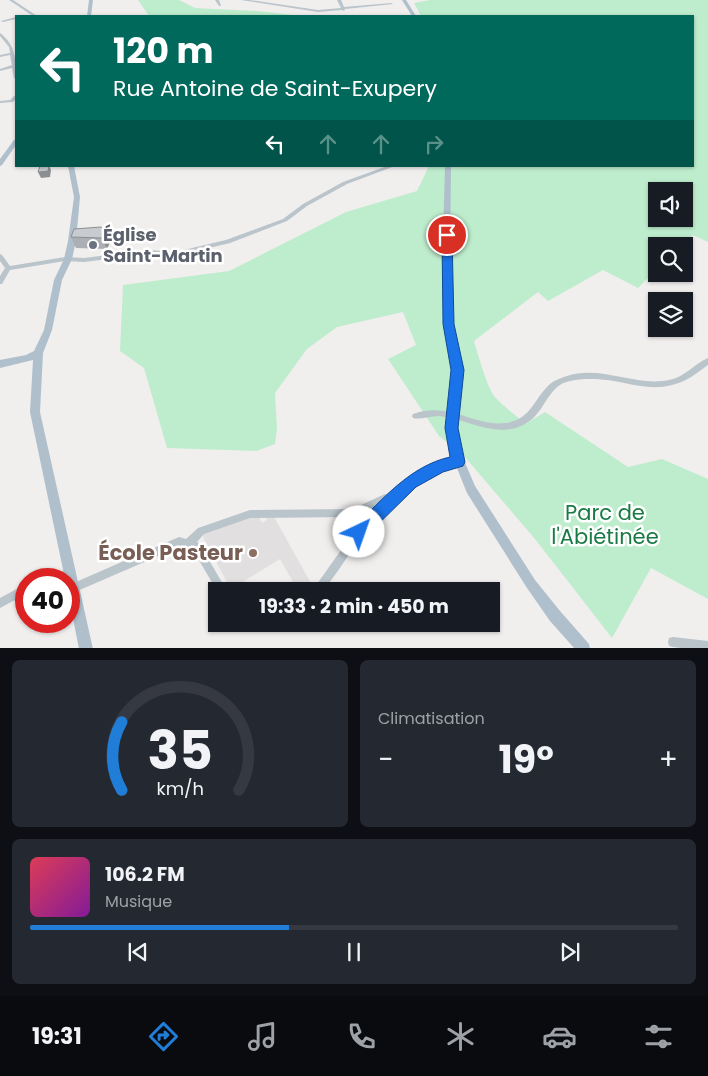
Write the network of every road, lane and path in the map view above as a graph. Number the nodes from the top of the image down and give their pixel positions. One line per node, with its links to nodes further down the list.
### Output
1 (11, 0): 10 (street)
2 (91, 0): 11 (main road)
3 (217, 0): 8 (street)
4 (244, 0): 9 (street)
5 (339, 0): 9 (street)
6 (403, 0): 13 (main road)
7 (390, 4): 9 (street)
8 (220, 5)
9 (345, 10): 12 (street)
10 (32, 15)
11 (90, 15)
12 (349, 15)
13 (413, 15)
14 (15, 18): 15 (street)
15 (3, 21)
16 (0, 36): 17 (street)
17 (11, 52): 18 (street); 19 (street)
18 (0, 56)
19 (13, 66): 20 (street); 21 (street)
20 (0, 70)
21 (15, 74)
22 (15, 98): 23 (street)
23 (0, 102)
24 (15, 142): 25 (main road)
25 (0, 164)
26 (71, 167): 30 (main road)
27 (390, 167): 30 (street)
28 (448, 167): 36 (main road)
29 (0, 256): 31 (street)
30 (68, 259): 31 (street); 33 (main road)
31 (8, 268): 32 (street)
32 (0, 282)
33 (38, 353): 35 (main road); 41 (main road)
34 (708, 361): 36 (street)
35 (0, 364)
36 (452, 415): 37 (street); 38 (main road)
37 (416, 416)
38 (458, 462): 39 (street); 51 (main road)
39 (389, 502): 40 (street); 43 (street)
40 (189, 543): 42 (street); 44 (street)
41 (68, 568)
42 (217, 582)
43 (323, 582)
44 (80, 585)
45 (15, 595): 46 (street)
46 (0, 603)
47 (80, 623): 50 (main road)
48 (673, 642): 49 (street)
49 (708, 646)
50 (86, 648)
51 (584, 648)

